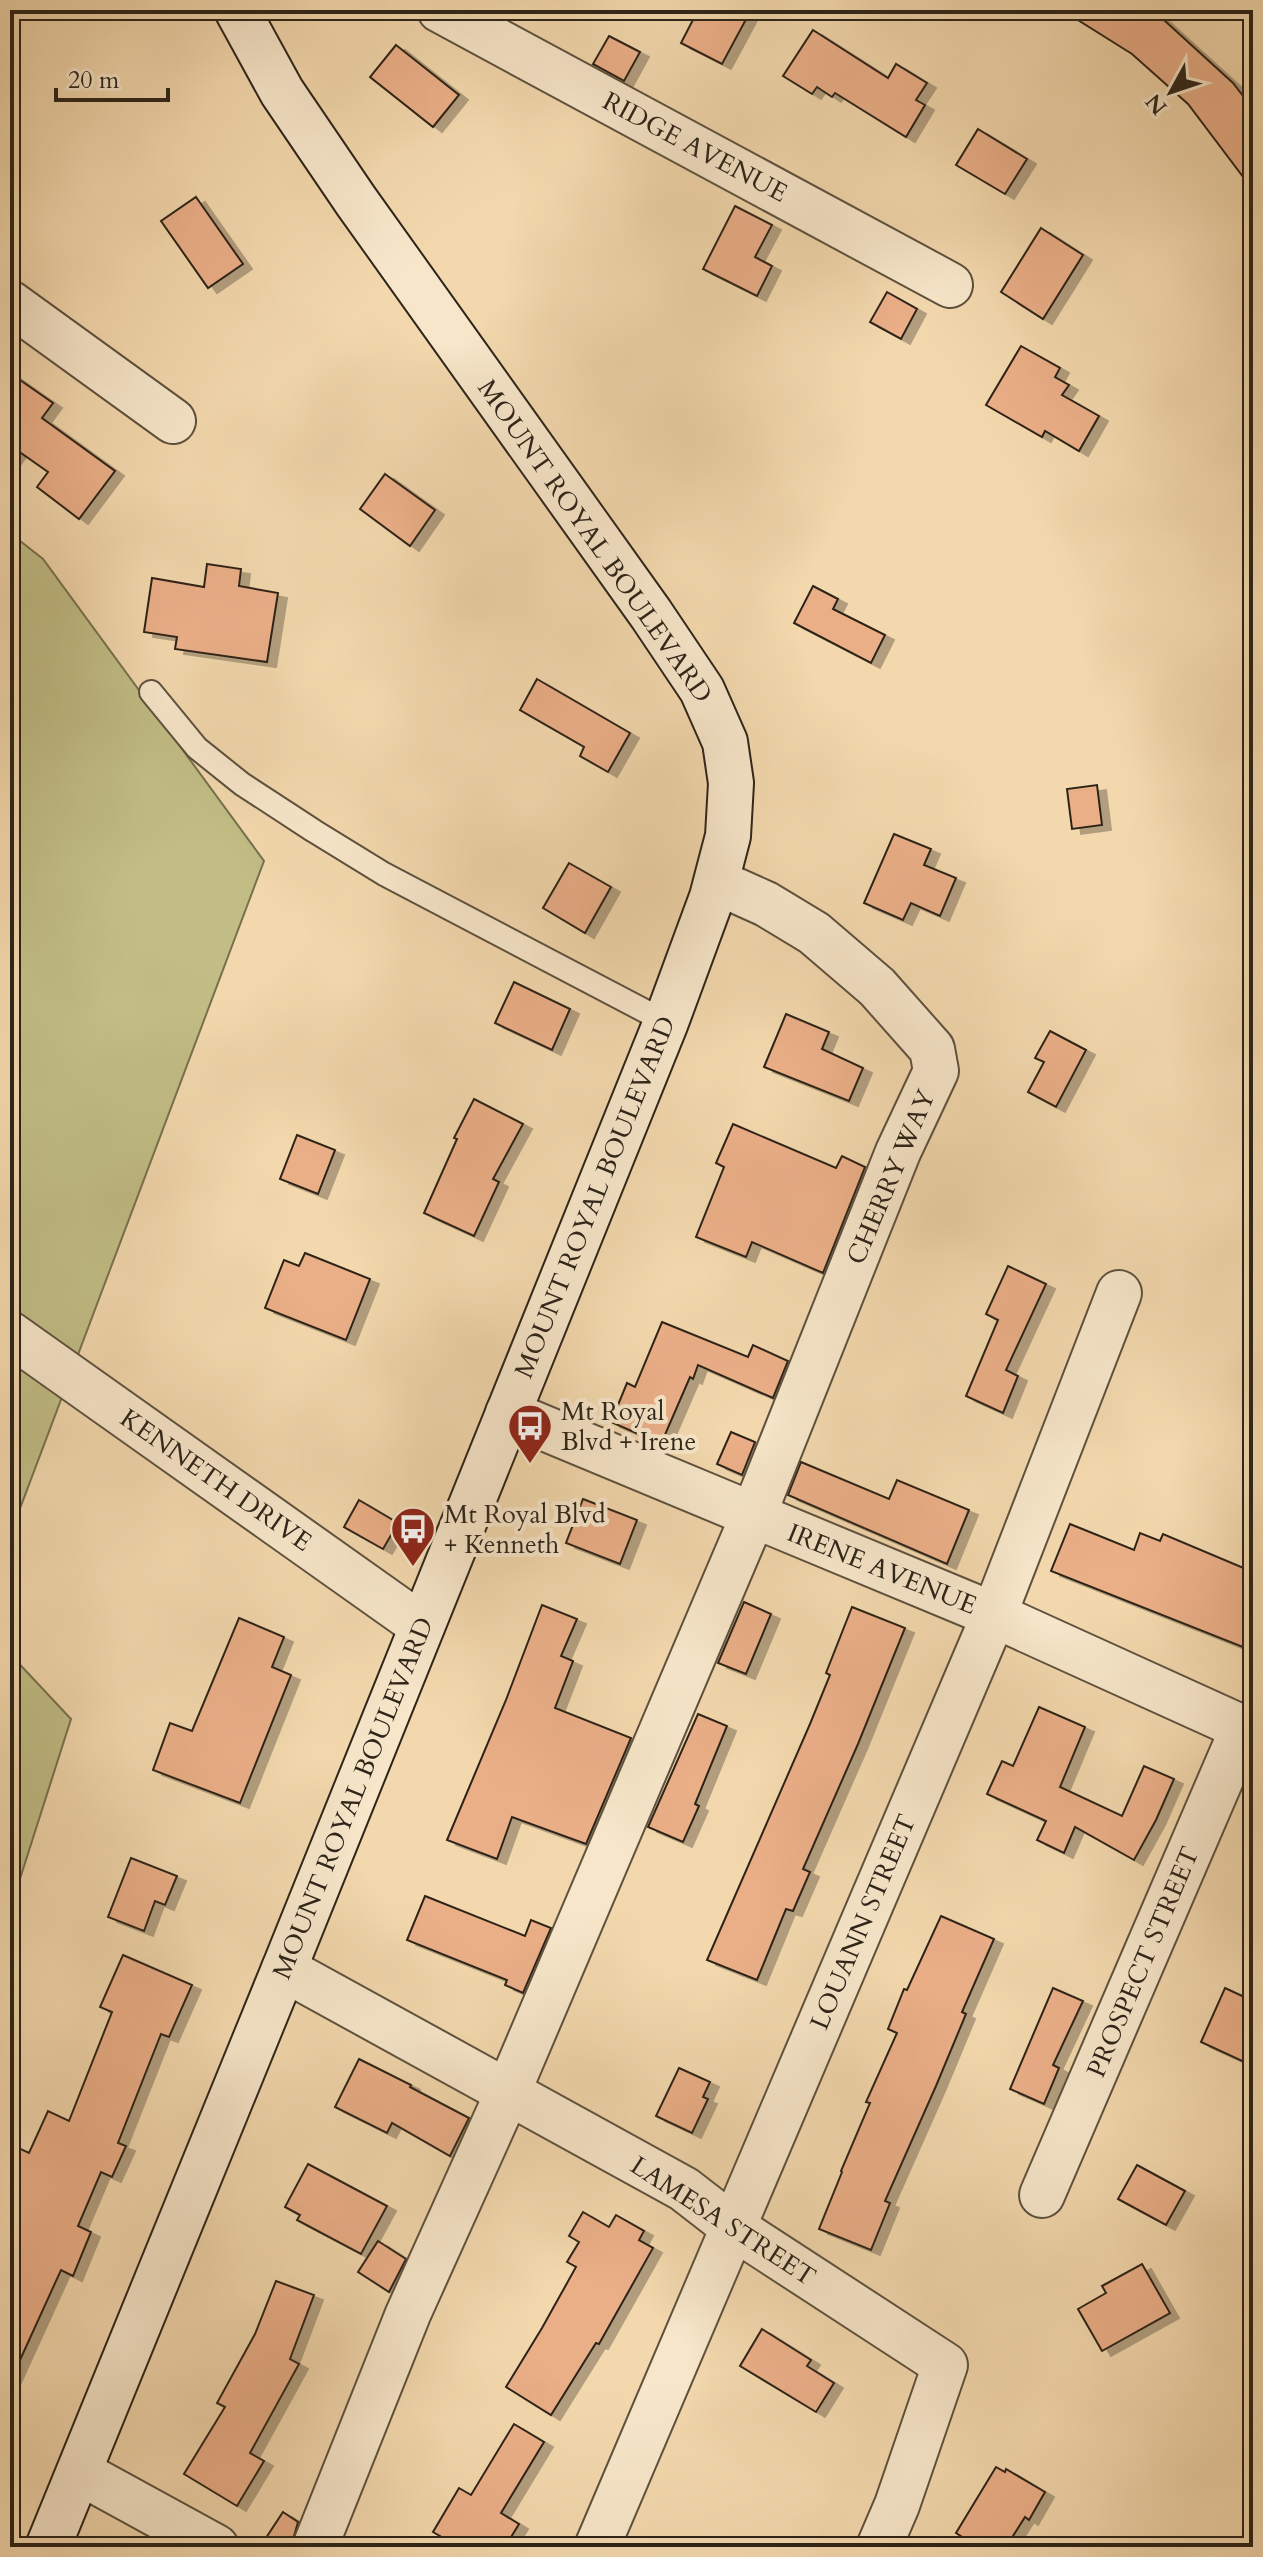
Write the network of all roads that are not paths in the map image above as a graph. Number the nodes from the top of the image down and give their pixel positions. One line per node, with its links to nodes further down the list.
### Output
1 (237, 10): 7 (street, MOUNT ROYAL BOULEVARD)
2 (440, 10): 3 (street, RIDGE AVENUE)
3 (950, 285)
4 (10, 303): 5 (street)
5 (173, 421)
6 (151, 692): 8 (lane)
7 (717, 882): 8 (street, MOUNT ROYAL BOULEVARD); 12 (street, CHERRY WAY)
8 (666, 1022): 11 (street, MOUNT ROYAL BOULEVARD)
9 (1119, 1293): 13 (street, LOUANN STREET)
10 (10, 1334): 14 (street, KENNETH DRIVE)
11 (508, 1413): 12 (street, IRENE AVENUE); 14 (street, MOUNT ROYAL BOULEVARD)
12 (753, 1516): 13 (street, IRENE AVENUE); 17 (street, CHERRY WAY)
13 (994, 1615): 15 (street, IRENE AVENUE); 19 (street, LOUANN STREET)
14 (422, 1626): 16 (street, MOUNT ROYAL BOULEVARD)
15 (1248, 1732): 18 (street, PROSPECT STREET)
16 (284, 1969): 17 (street, LAMESA STREET); 20 (street, MOUNT ROYAL BOULEVARD)
17 (508, 2092): 19 (street, LAMESA STREET); 23 (street, CHERRY WAY)
18 (1042, 2195)
19 (733, 2227): 24 (street, LOUANN STREET); 25 (street, LAMESA STREET)
20 (79, 2472): 21 (street, MOUNT ROYAL BOULEVARD); 22 (street)
21 (46, 2544)
22 (216, 2547)
23 (315, 2547)
24 (597, 2547)
25 (879, 2547)

